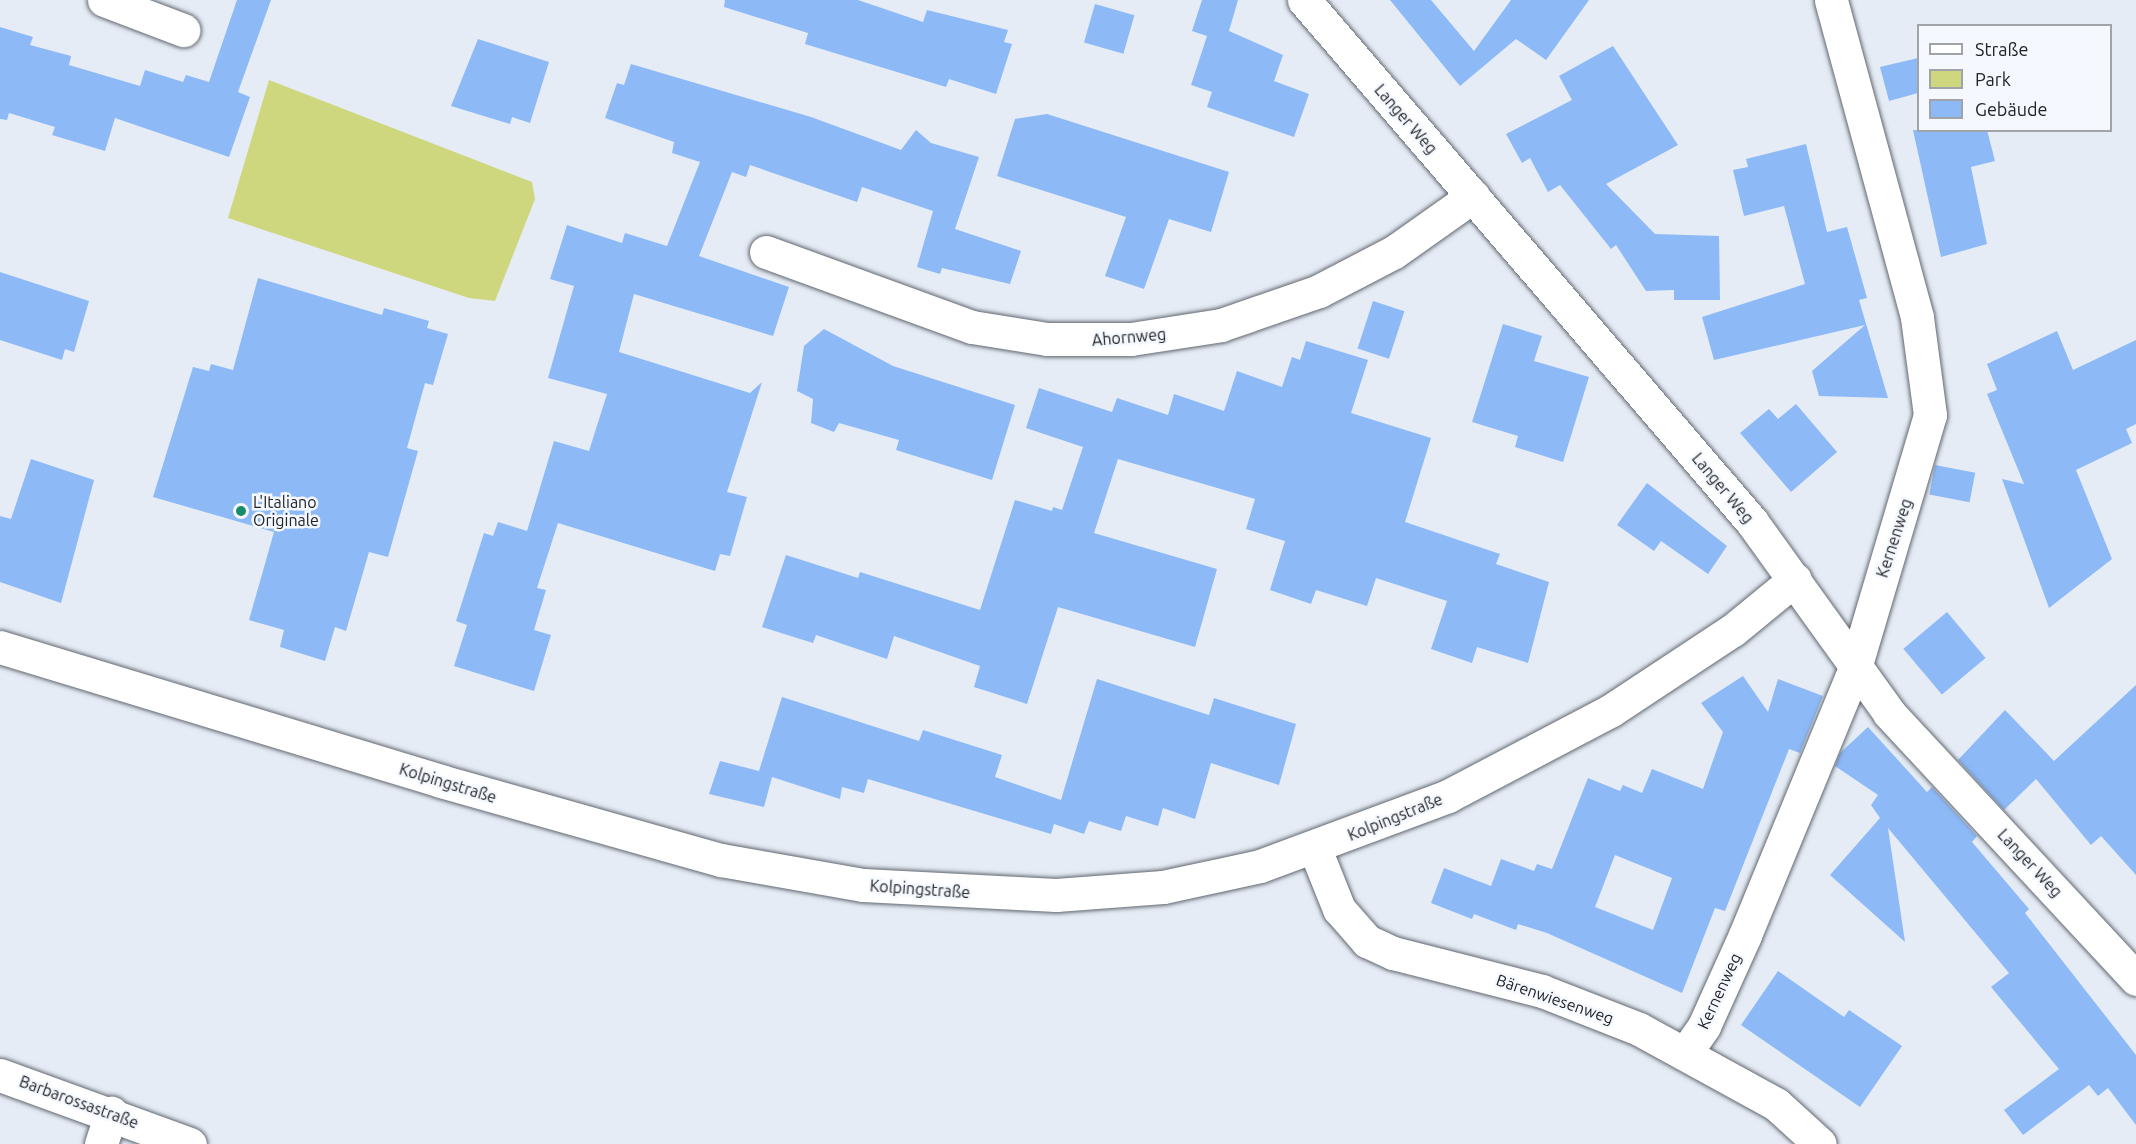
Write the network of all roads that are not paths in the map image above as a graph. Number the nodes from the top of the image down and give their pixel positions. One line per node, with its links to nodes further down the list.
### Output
1 (104, 0): 4 (street)
2 (1304, 0): 5 (street, Langer Weg)
3 (1831, 0): 9 (street, Kernenweg)
4 (183, 30)
5 (1473, 196): 6 (street, Ahornweg); 7 (street, Langer Weg)
6 (766, 252)
7 (1795, 579): 9 (street, Langer Weg); 10 (street, Kolpingstraße)
8 (0, 647): 10 (street, Kolpingstraße)
9 (1855, 668): 11 (street, Langer Weg); 12 (street, Kernenweg)
10 (1315, 849): 12 (street, Bärenwiesenweg)
11 (2136, 979)
12 (1686, 1052): 17 (street, Bärenwiesenweg)
13 (0, 1075): 14 (street, Barbarossastraße)
14 (111, 1113): 15 (street); 16 (street, Barbarossastraße)
15 (101, 1144)
16 (190, 1144)
17 (1820, 1144)

